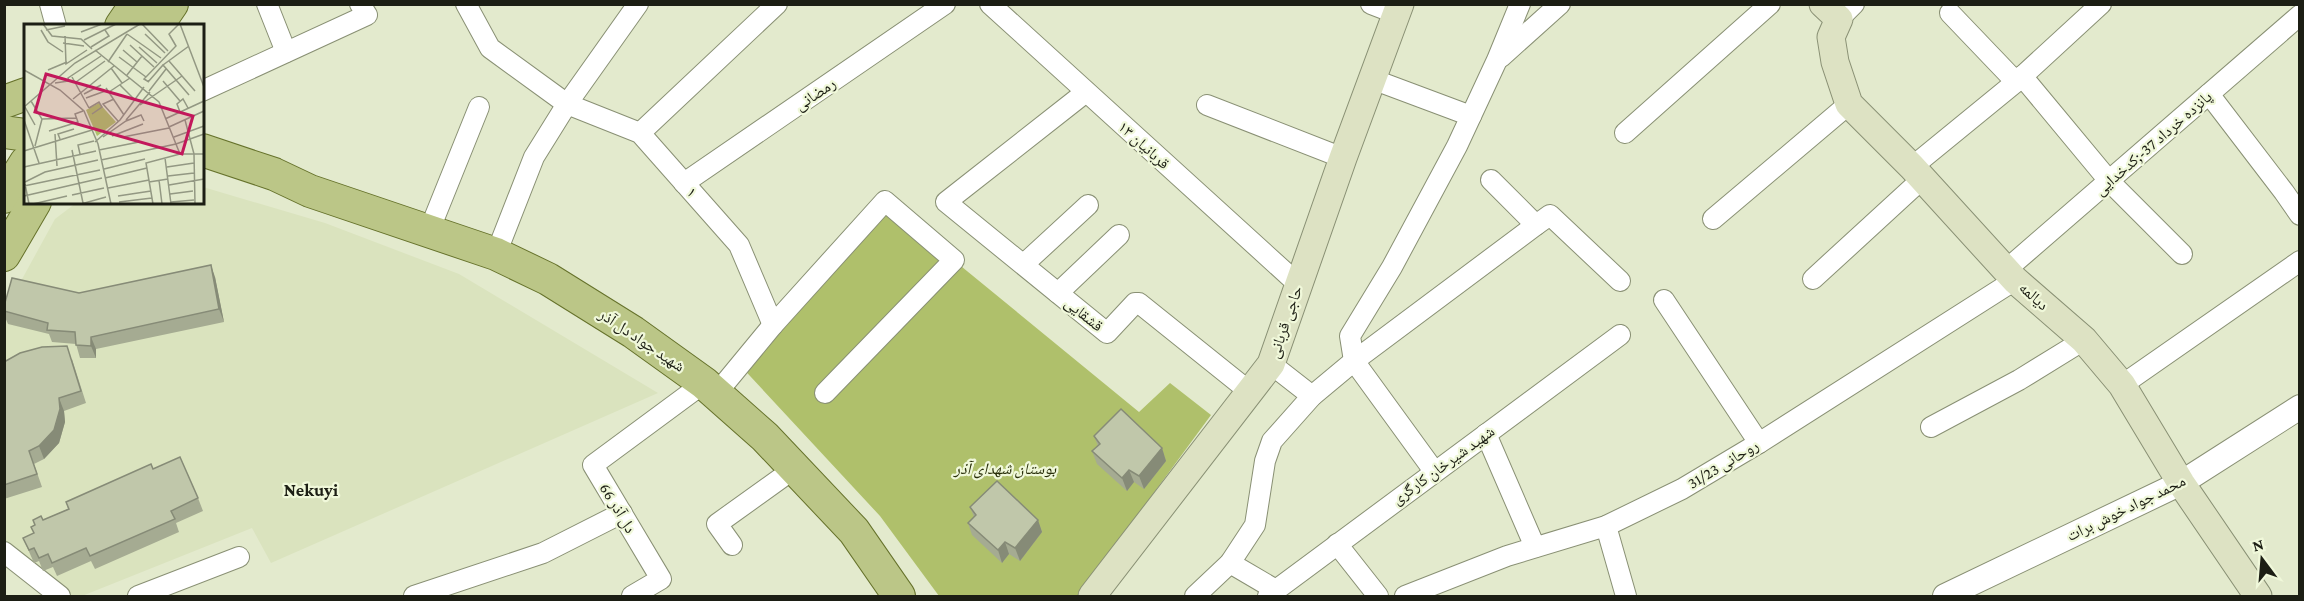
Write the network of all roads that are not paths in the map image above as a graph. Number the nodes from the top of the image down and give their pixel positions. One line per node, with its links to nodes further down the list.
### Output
1 (50, 4): 19 (street)
2 (136, 4): 20 (main road)
3 (267, 4): 21 (street)
4 (360, 4): 21 (street)
5 (466, 4): 30 (street, ۱)
6 (777, 4): 38 (street)
7 (945, 4): 47 (street, رمضانی)
8 (1371, 4): 15 (street)
9 (1520, 4): 22 (street)
10 (1560, 4): 22 (street)
11 (1770, 4): 39 (street)
12 (2101, 4): 24 (street)
13 (991, 5): 26 (street, ۱۳ قربانیان)
14 (632, 6): 30 (street)
15 (1399, 9): 23 (main road, حاجی قربانی)
16 (1838, 9): 31 (main road, دیالمه)
17 (1950, 13): 24 (street)
18 (2300, 15): 27 (street, پانزده خرداد 37-;کدخدایی)
19 (55, 24)
20 (122, 24)
21 (286, 52): 25 (street)
22 (1497, 60): 35 (street)
23 (1372, 79): 35 (street); 42 (main road, حاجی قربانی)
24 (2019, 79): 44 (street); 46 (street)
25 (204, 90)
26 (1086, 92): 60 (street, قشقایی); 64 (street, ۱۳ قربانیان)
27 (2209, 94): 46 (street, پانزده خرداد 37-;کدخدایی); 51 (street)
28 (24, 95): 29 (main road)
29 (4, 102)
30 (567, 104): 38 (street, ۱); 56 (street)
31 (1849, 104): 44 (main road, دیالمه); 52 (street)
32 (1207, 105): 42 (street)
33 (479, 107): 54 (street)
34 (4, 115): 36 (main road)
35 (1471, 116): 70 (street)
36 (24, 117)
37 (4, 132): 40 (main road)
38 (640, 133): 47 (street, ۱)
39 (1625, 133)
40 (24, 135)
41 (204, 151): 48 (main road, شهید جواد دل آذر)
42 (1342, 158): 64 (main road, حاجی قربانی)
43 (204, 169): 48 (main road, شهید جواد دل آذر)
44 (1917, 173): 61 (main road, دیالمه); 62 (street)
45 (1491, 180): 53 (street)
46 (2110, 182): 57 (street); 61 (street, پانزده خرداد 37-;کدخدایی)
47 (684, 183): 67 (street, ۱)
48 (310, 190): 54 (main road, شهید جواد دل آذر)
49 (28, 204): 58 (main road)
50 (1088, 205): 60 (street)
51 (2300, 215)
52 (1713, 219)
53 (1543, 220): 63 (street); 70 (street)
54 (429, 231): 56 (main road, شهید جواد دل آذر)
55 (1119, 236): 65 (street)
56 (496, 254): 73 (main road, شهید جواد دل آذر)
57 (2182, 254)
58 (4, 255)
59 (2300, 261): 72 (street)
60 (1024, 264): 65 (street, قشقایی)
61 (2011, 275): 69 (main road, دیالمه); 80 (street, روحانی 31/23)
62 (1813, 279)
63 (1620, 281)
64 (1298, 284): 71 (main road, حاجی قربانی)
65 (1058, 293): 74 (street, قشقایی)
66 (1664, 300): 80 (street)
67 (773, 325): 73 (street); 75 (street)
68 (1620, 335): 79 (street, شهید شیرخان کارگری)
69 (2084, 340): 72 (main road, دیالمه); 78 (street)
70 (1354, 361): 76 (street); 82 (street)
71 (1271, 364): 74 (main road, حاجی قربانی); 76 (street)
72 (2122, 385): 83 (main road, دیالمه)
73 (710, 388): 81 (main road, شهید جواد دل آذر); 84 (street, دل آذر 66)
74 (1250, 392): 98 (main road, حاجی قربانی)
75 (825, 393)
76 (1312, 396): 91 (street)
77 (2300, 407): 83 (street, محمد جواد خوش برات)
78 (1931, 427)
79 (1486, 434): 82 (street, شهید شیرخان کارگری); 88 (street)
80 (1759, 443): 85 (street, روحانی 31/23)
81 (795, 468): 87 (street); 97 (main road, شهید جواد دل آذر)
82 (1434, 471): 86 (street, شهید شیرخان کارگری)
83 (2181, 483): 103 (street, محمد جواد خوش برات); 104 (main road, دیالمه)
84 (622, 513): 95 (street); 96 (street, دل آذر 66)
85 (1606, 526): 88 (street, روحانی 31/23); 102 (street)
86 (1337, 544): 92 (street, شهید شیرخان کارگری); 100 (street)
87 (732, 545)
88 (1535, 547): 101 (street, روحانی 31/23)
89 (4, 552): 93 (street)
90 (239, 557): 94 (street)
91 (1230, 563): 92 (street); 99 (street)
92 (1272, 593)
93 (60, 597)
94 (138, 597)
95 (414, 597)
96 (632, 597)
97 (899, 597)
98 (1092, 597)
99 (1195, 597)
100 (1378, 597)
101 (1405, 597)
102 (1626, 597)
103 (1946, 597)
104 (2258, 597)

